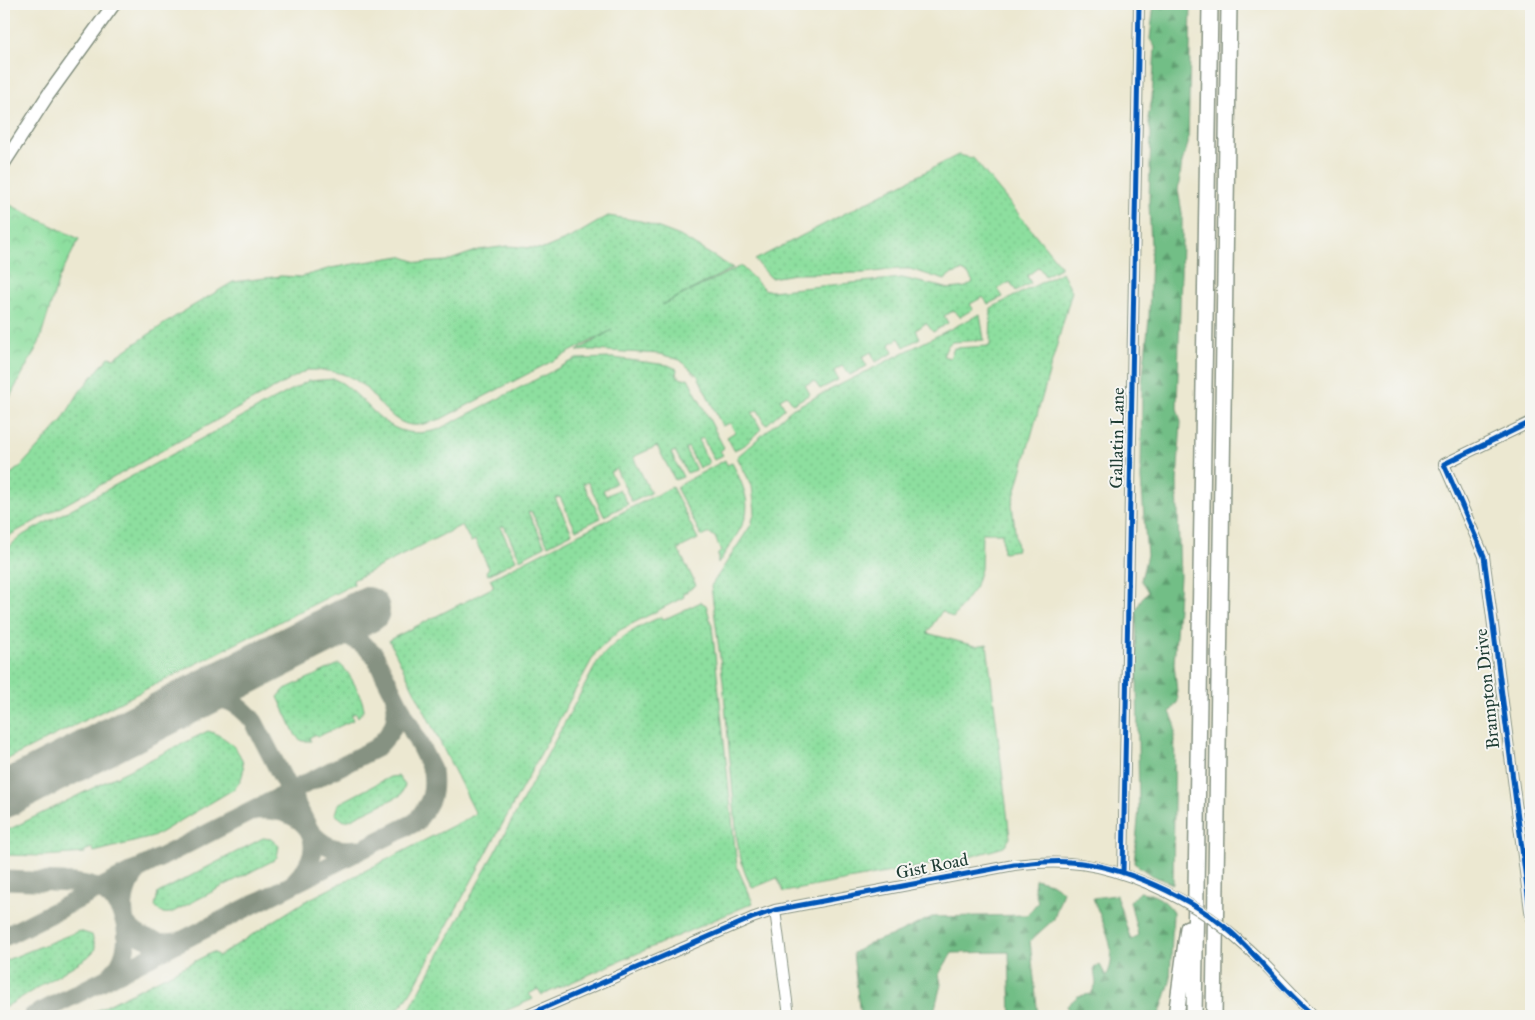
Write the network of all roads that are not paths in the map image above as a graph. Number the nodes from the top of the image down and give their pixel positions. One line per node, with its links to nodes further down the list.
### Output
1 (114, 4): 5 (main road)
2 (1139, 4): 7 (street, Gallatin Lane)
3 (1210, 4): 8 (highway)
4 (1229, 4): 15 (highway)
5 (4, 163)
6 (1531, 422): 10 (street, Brampton Drive)
7 (1122, 873): 9 (street, Gist Road); 16 (street, Gist Road, bridge)
8 (1196, 877): 13 (highway); 14 (highway)
9 (775, 910): 11 (street, Gist Road); 12 (street)
10 (1531, 918)
11 (525, 1016)
12 (789, 1016)
13 (1176, 1016)
14 (1194, 1016)
15 (1214, 1016)
16 (1314, 1016)

